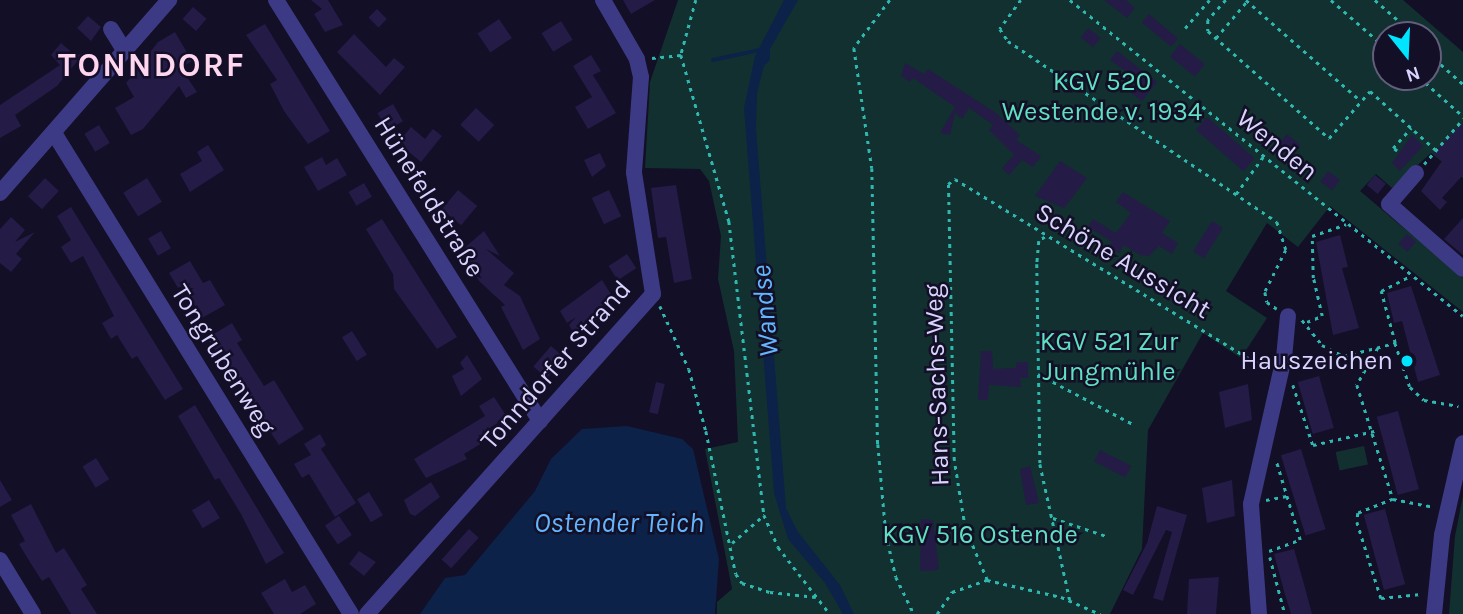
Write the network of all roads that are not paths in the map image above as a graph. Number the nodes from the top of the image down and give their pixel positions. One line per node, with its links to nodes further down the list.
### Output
1 (169, 0): 5 (street)
2 (276, 0): 11 (street, Hünefeldstraße)
3 (603, 0): 11 (street, Tonndorfer Strand)
4 (111, 29): 5 (street)
5 (124, 50): 6 (street)
6 (54, 133): 8 (street); 15 (street, Tongrubenweg)
7 (1416, 173): 9 (street)
8 (0, 192)
9 (1463, 270)
10 (1288, 316): 17 (street)
11 (540, 421): 16 (street, Tonndorfer Strand)
12 (1463, 443): 18 (street)
13 (0, 560): 14 (street)
14 (33, 614)
15 (351, 614)
16 (367, 614)
17 (1259, 614)
18 (1434, 614)

